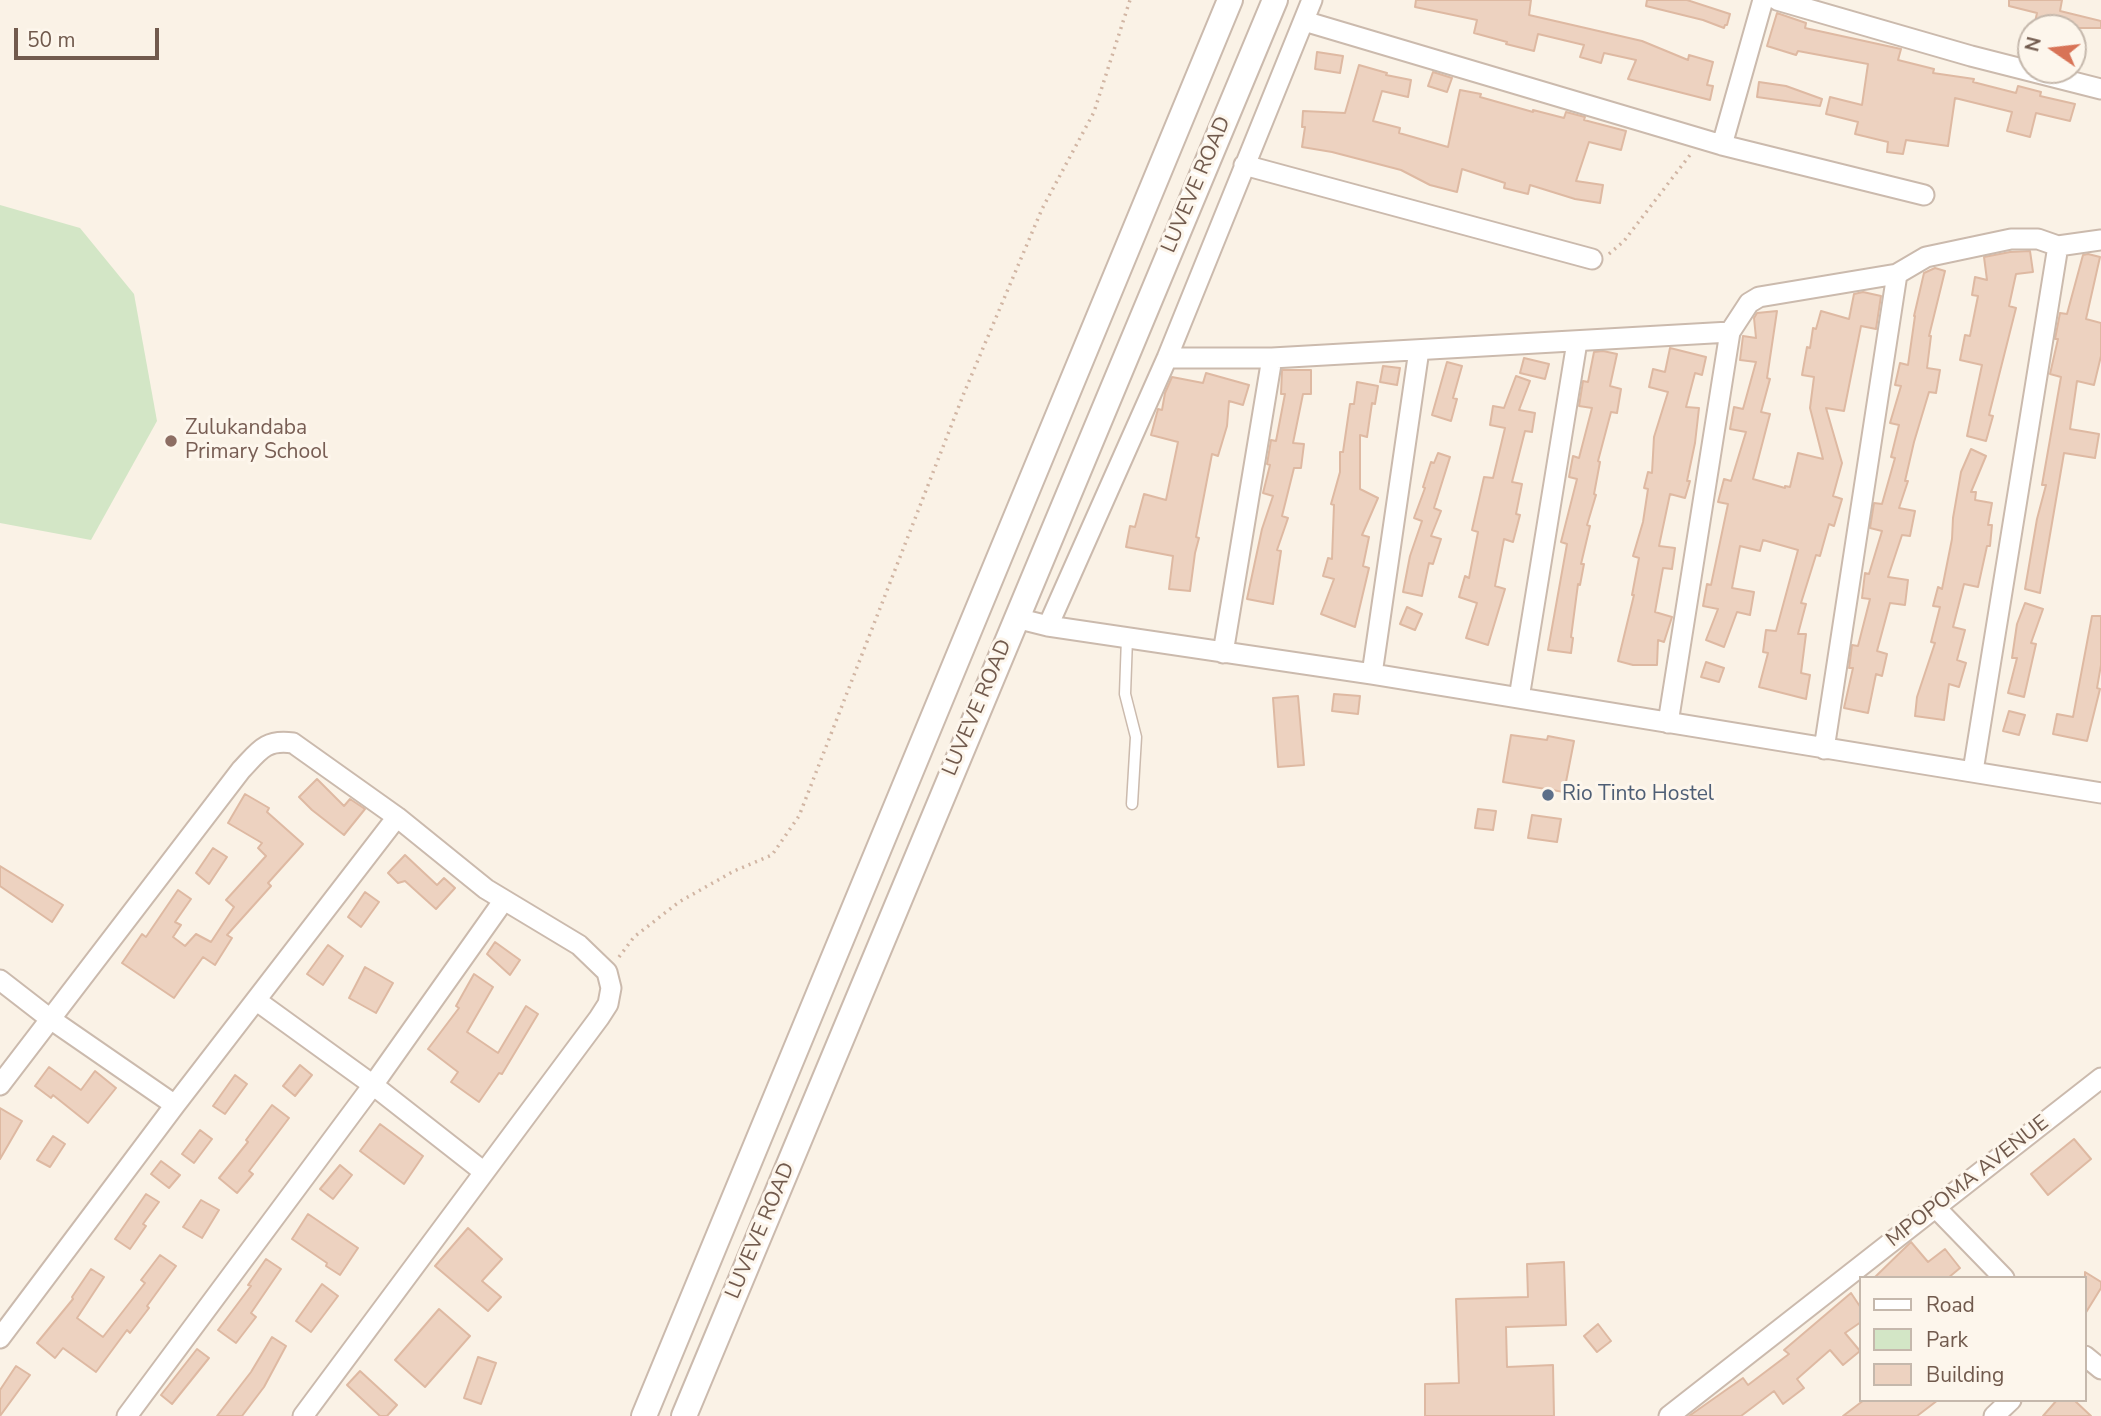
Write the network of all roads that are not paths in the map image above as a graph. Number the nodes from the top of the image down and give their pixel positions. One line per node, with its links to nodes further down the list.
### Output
1 (1230, 0): 49 (street, LUVEVE ROAD)
2 (1275, 0): 20 (street, LUVEVE ROAD)
3 (1312, 0): 6 (street)
4 (1763, 0): 8 (street)
5 (1777, 0): 7 (street)
6 (1304, 21): 8 (street); 9 (street)
7 (2101, 89)
8 (1722, 145): 10 (street)
9 (1244, 165): 13 (street); 18 (street)
10 (1924, 195)
11 (2101, 240): 12 (street)
12 (2057, 246): 14 (street); 28 (street)
13 (1592, 259)
14 (1897, 274): 15 (street); 27 (street)
15 (1730, 332): 16 (street); 26 (street)
16 (1577, 342): 17 (street); 25 (street)
17 (1419, 350): 19 (street); 24 (street)
18 (1167, 358): 19 (street); 21 (street)
19 (1272, 358): 23 (street)
20 (1016, 618): 21 (street); 50 (street, LUVEVE ROAD)
21 (1048, 626): 22 (street)
22 (1128, 638): 23 (street); 30 (lane)
23 (1223, 653): 24 (street)
24 (1372, 674): 25 (street)
25 (1519, 698): 26 (street)
26 (1668, 723): 27 (street)
27 (1824, 749): 28 (street)
28 (1973, 771): 29 (street)
29 (2101, 793)
30 (1132, 804)
31 (397, 817): 32 (street); 34 (street); 35 (street)
32 (504, 900): 38 (street); 40 (street)
33 (0, 980): 35 (street)
34 (257, 1001): 38 (street); 39 (street)
35 (49, 1018): 37 (street); 39 (street)
36 (2101, 1078): 41 (street, MPOPOMA AVENUE)
37 (0, 1085)
38 (373, 1085): 40 (street); 47 (street)
39 (175, 1105): 43 (street)
40 (484, 1172): 48 (street)
41 (1936, 1208): 42 (street); 51 (street, MPOPOMA AVENUE)
42 (2002, 1276)
43 (0, 1338)
44 (2087, 1358): 45 (street)
45 (2101, 1369)
46 (2009, 1402): 52 (street)
47 (127, 1416)
48 (303, 1416)
49 (644, 1416)
50 (684, 1416)
51 (1669, 1416)
52 (1994, 1416)

